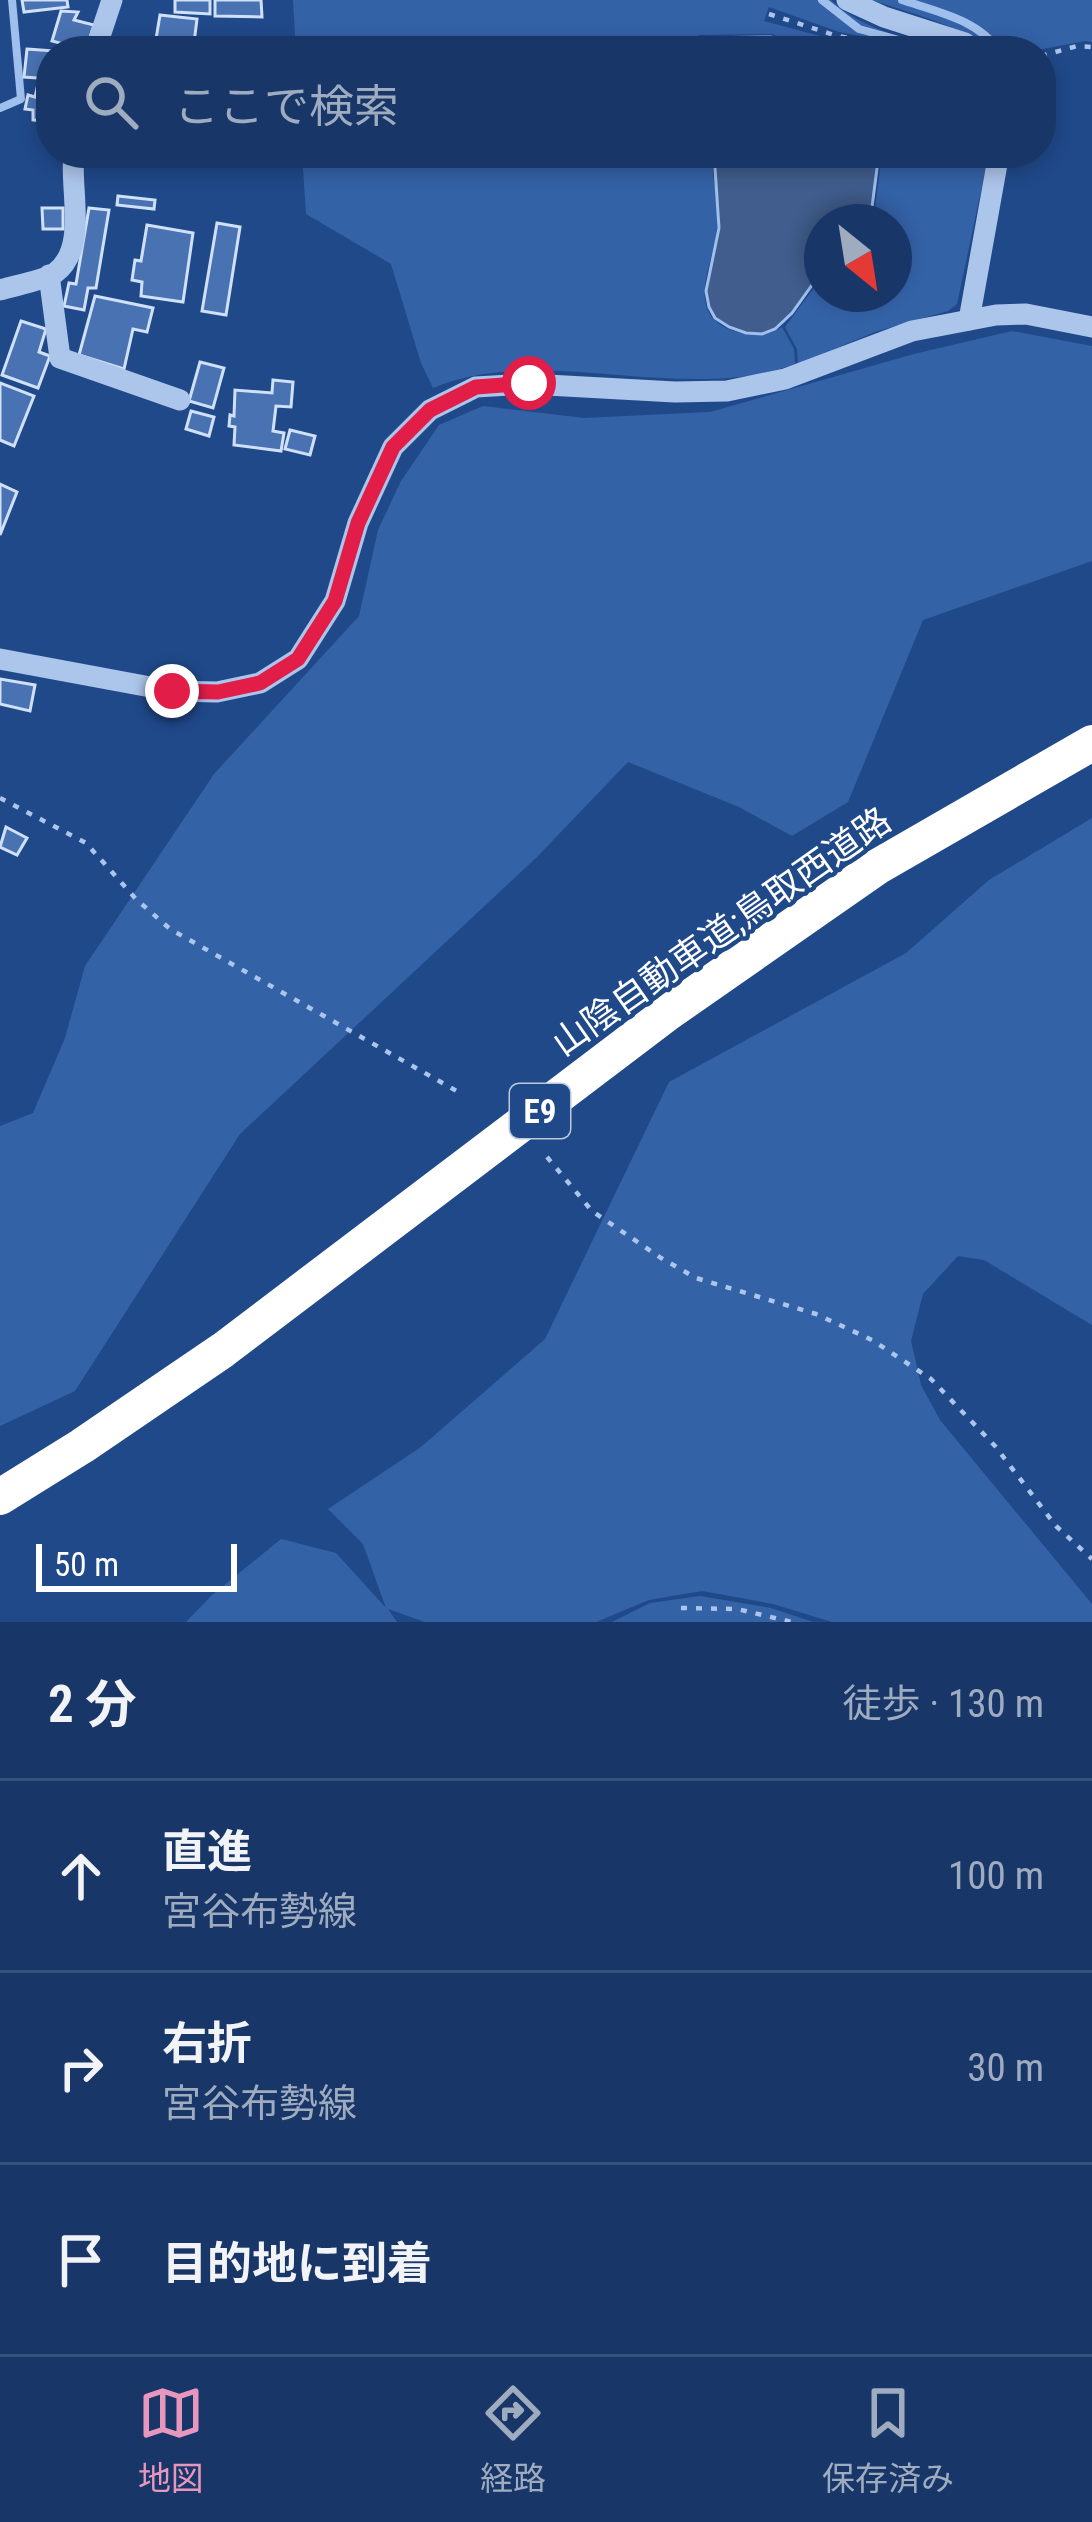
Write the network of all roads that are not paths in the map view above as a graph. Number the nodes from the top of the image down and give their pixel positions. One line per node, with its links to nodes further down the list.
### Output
1 (112, 0): 3 (street)
2 (847, 0): 4 (street)
3 (100, 36)
4 (943, 36)
5 (74, 168): 7 (street)
6 (996, 168): 9 (street)
7 (49, 275): 8 (street); 11 (street)
8 (0, 290)
9 (968, 320): 10 (street); 12 (street)
10 (1092, 327)
11 (180, 400)
12 (0, 659)
13 (1092, 742): 15 (highway, 山陰自動車道;鳥取西道路 / E9)
14 (1092, 762): 16 (highway, 山陰自動車道;鳥取西道路 / E9)
15 (0, 1497)
16 (0, 1516)

